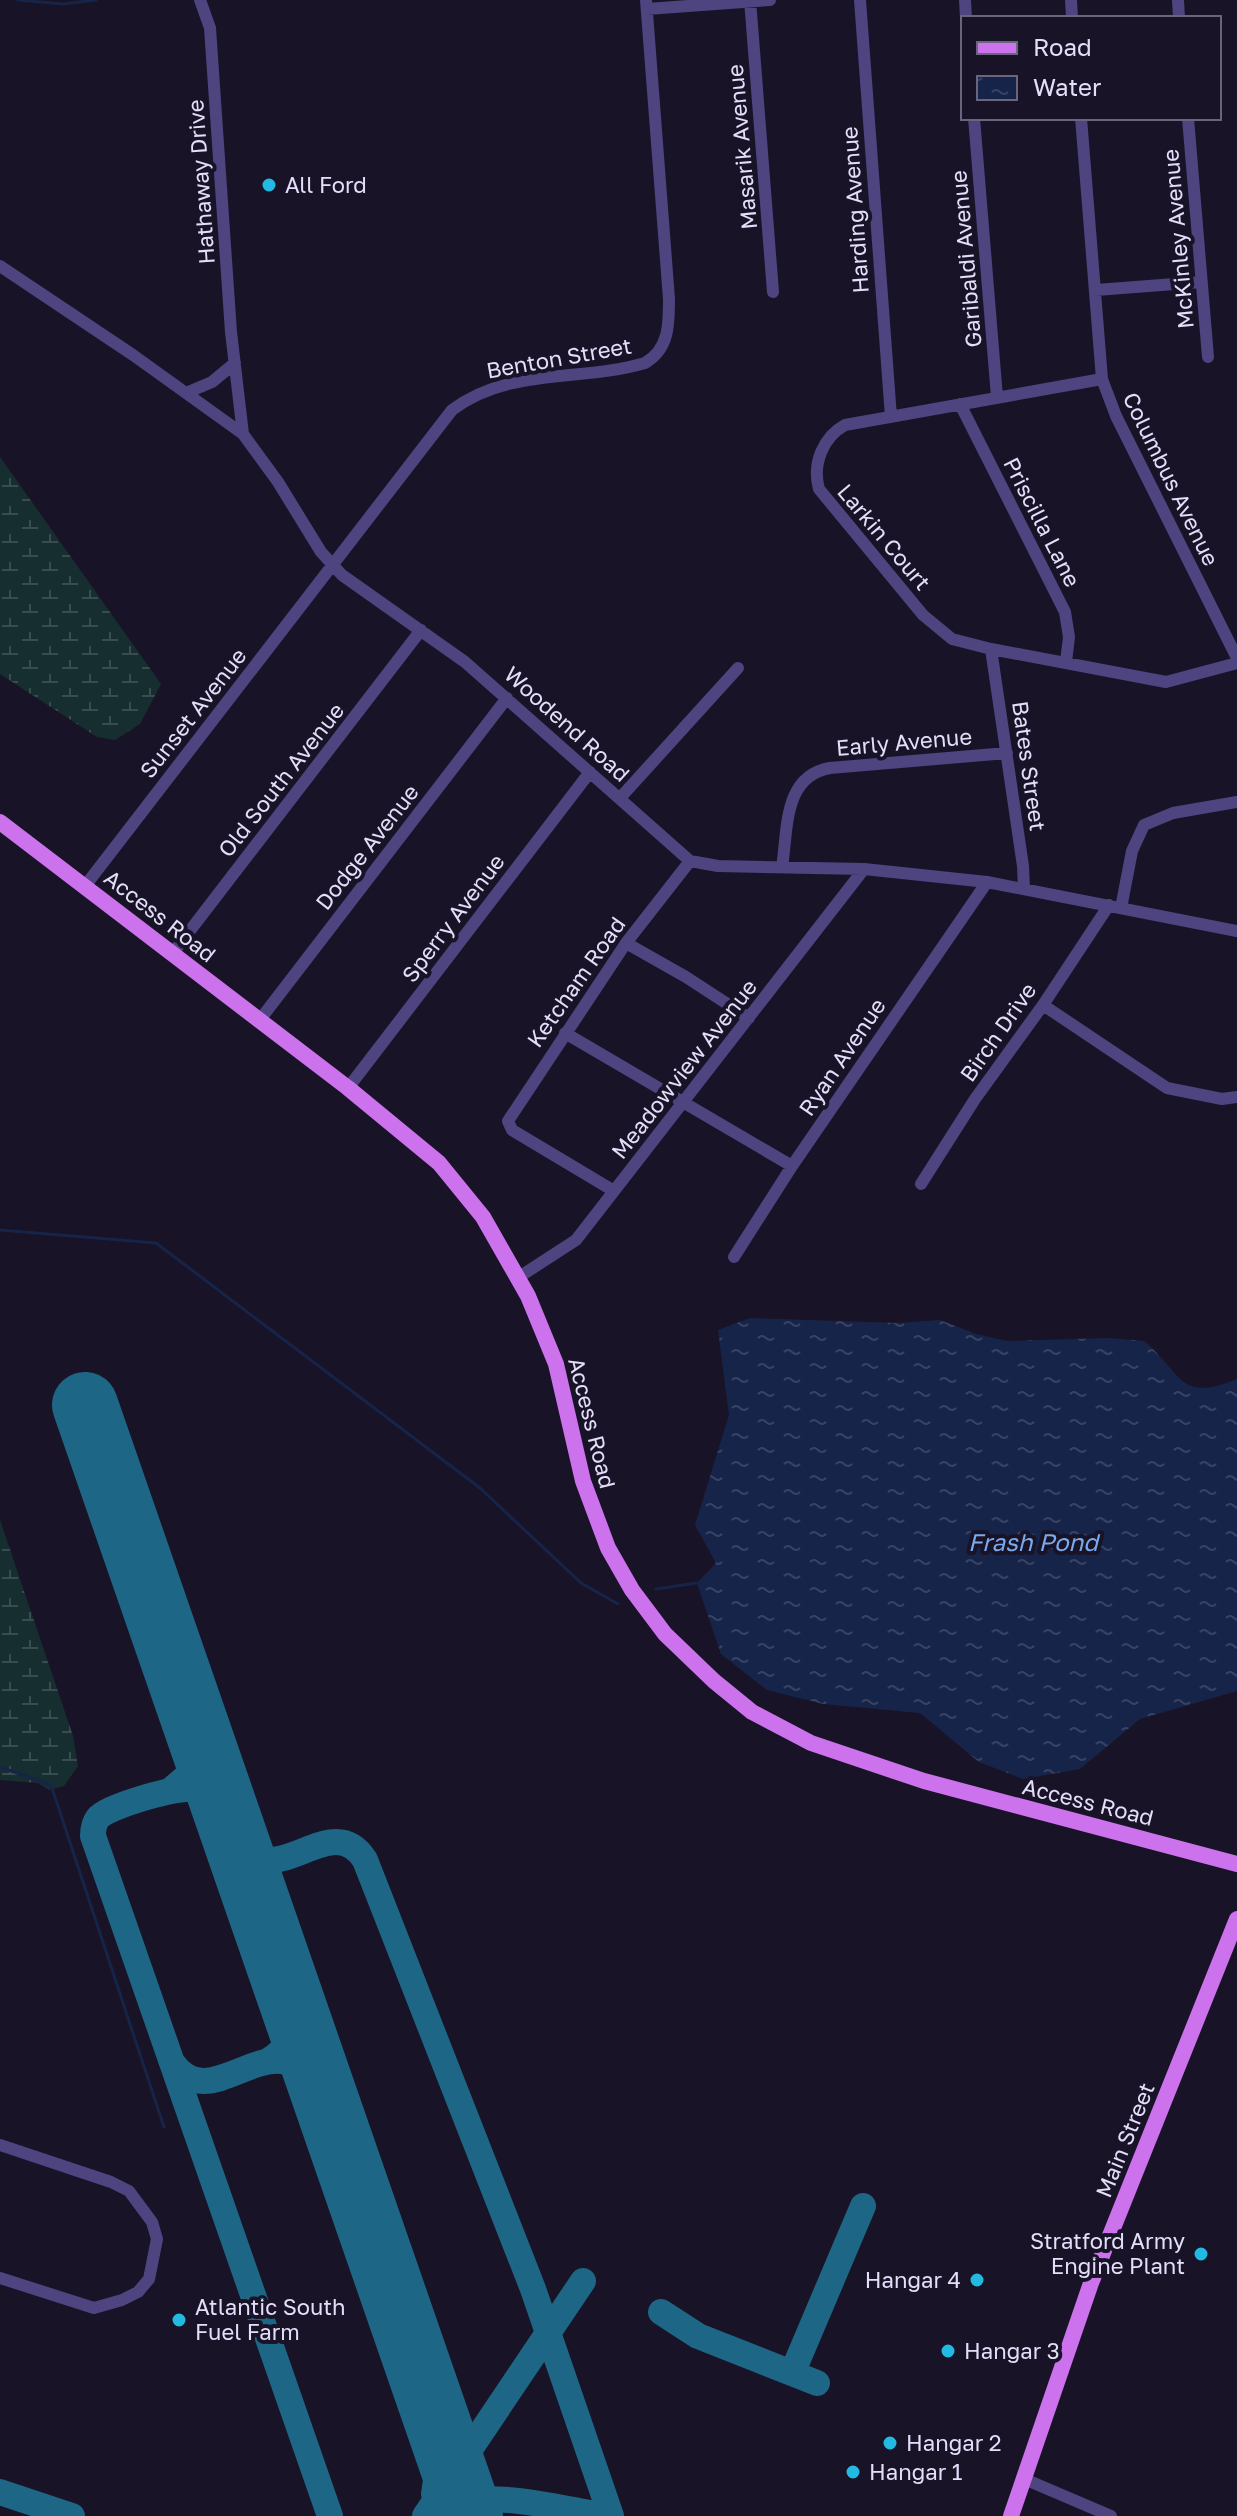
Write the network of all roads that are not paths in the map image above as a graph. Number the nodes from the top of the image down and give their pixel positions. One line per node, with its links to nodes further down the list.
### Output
1 (200, 0): 14 (street, Hathaway Drive)
2 (770, 0): 4 (street)
3 (860, 0): 19 (street, Harding Avenue)
4 (750, 1): 5 (street); 12 (street, Masarik Avenue)
5 (646, 4): 21 (street, Benton Street)
6 (974, 120): 17 (street, Garibaldi Avenue)
7 (1081, 120): 11 (street, Columbus Avenue)
8 (1188, 120): 10 (street, McKinley Avenue)
9 (0, 266): 16 (street, Woodend Road)
10 (1201, 282): 11 (street); 13 (street, McKinley Avenue)
11 (1096, 290): 15 (street, Columbus Avenue)
12 (773, 292)
13 (1208, 357)
14 (235, 363): 16 (street); 20 (street, Hathaway Drive)
15 (1102, 379): 17 (street, Larkin Court); 24 (street, Columbus Avenue)
16 (186, 393): 20 (street, Woodend Road)
17 (997, 397): 18 (street, Larkin Court)
18 (960, 404): 19 (street, Larkin Court); 25 (street, Priscilla Lane)
19 (891, 417): 23 (street, Larkin Court)
20 (243, 434): 21 (street, Woodend Road)
21 (333, 565): 22 (street, Woodend Road); 37 (street, Sunset Avenue)
22 (421, 630): 27 (street, Woodend Road); 42 (street, Old South Avenue)
23 (991, 649): 25 (street, Larkin Court); 28 (street, Bates Street)
24 (1237, 658): 25 (street, Larkin Court)
25 (1066, 662)
26 (738, 668): 30 (street)
27 (507, 698): 29 (street, Woodend Road); 45 (street, Dodge Avenue)
28 (1007, 753): 34 (street, Early Avenue); 38 (street, Bates Street)
29 (590, 772): 30 (street, Woodend Road); 47 (street, Sperry Avenue)
30 (620, 798): 33 (street, Woodend Road)
31 (1237, 802): 39 (street)
32 (0, 822): 37 (main road, Access Road)
33 (690, 861): 34 (street); 41 (street, Ketcham Road)
34 (782, 867): 35 (street)
35 (864, 869): 36 (street); 44 (street, Meadowview Avenue)
36 (987, 882): 38 (street); 50 (street, Ryan Avenue)
37 (85, 886): 42 (main road, Access Road)
38 (1024, 889): 39 (street)
39 (1115, 906): 40 (street); 43 (street, Birch Drive)
40 (1237, 931)
41 (626, 943): 44 (street); 46 (street, Ketcham Road)
42 (172, 954): 45 (main road, Access Road)
43 (1043, 1005): 48 (street); 51 (street, Birch Drive)
44 (749, 1018): 49 (street, Meadowview Avenue)
45 (259, 1021): 47 (main road, Access Road)
46 (565, 1033): 49 (street); 52 (street, Ketcham Road)
47 (348, 1088): 54 (main road, Access Road)
48 (1237, 1097)
49 (683, 1102): 50 (street); 52 (street, Meadowview Avenue)
50 (792, 1166): 53 (street, Ryan Avenue)
51 (921, 1184)
52 (614, 1191): 54 (street, Meadowview Avenue)
53 (734, 1257)
54 (519, 1277): 55 (main road, Access Road)
55 (1237, 1864)
56 (1237, 1919): 59 (main road, Main Street)
57 (0, 2145): 58 (street)
58 (0, 2278)
59 (1022, 2478): 60 (main road, Main Street); 61 (street)
60 (1011, 2516)
61 (1111, 2516)

